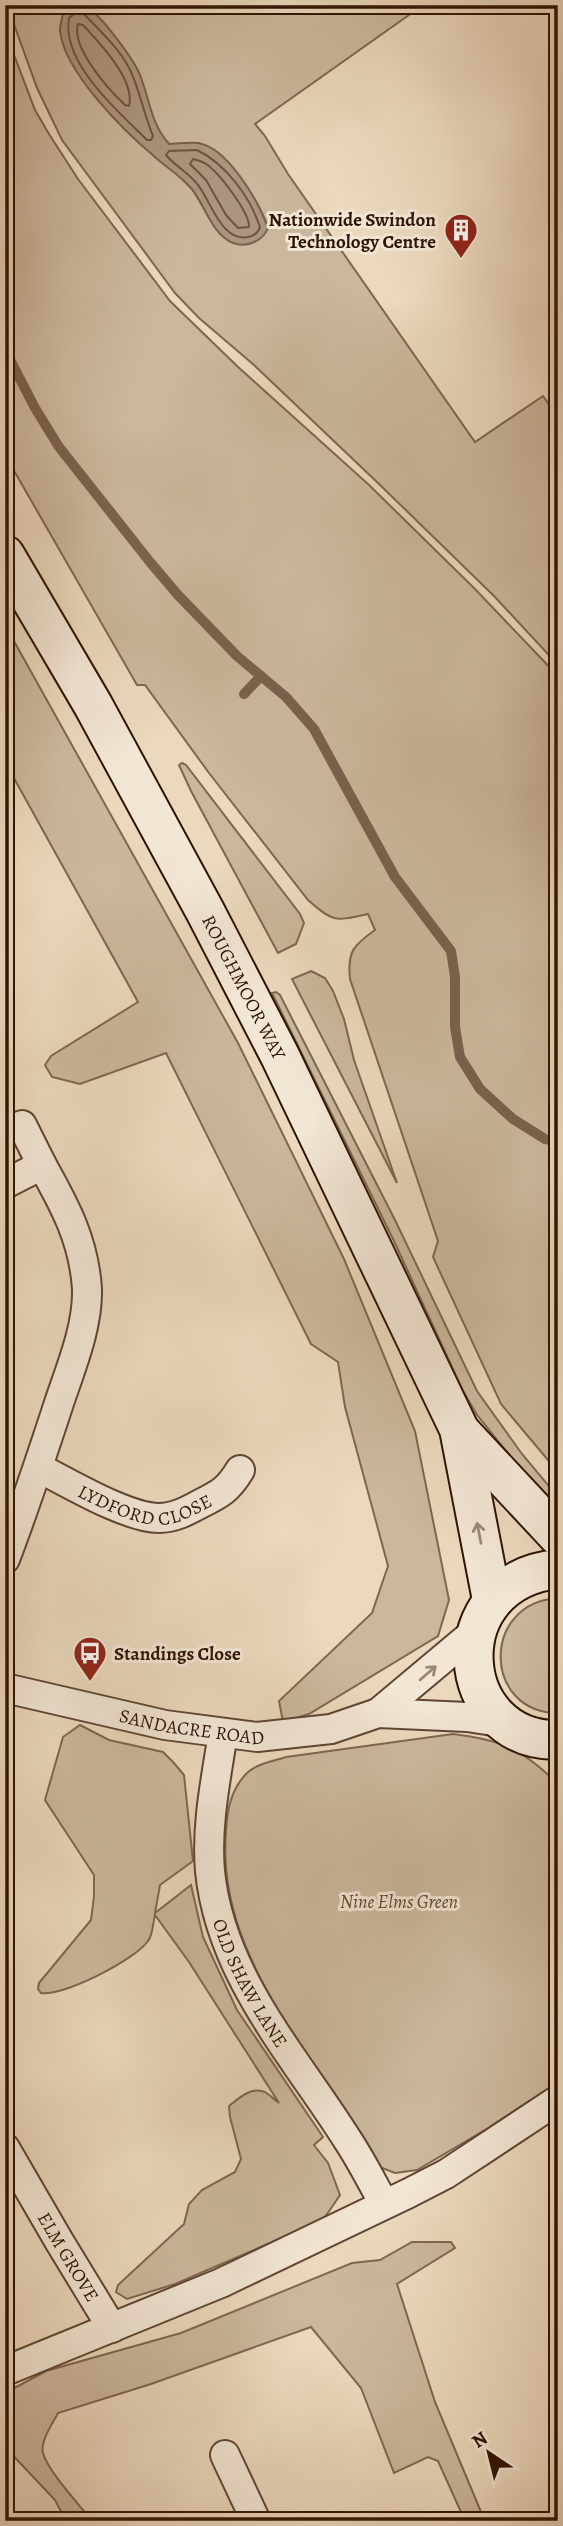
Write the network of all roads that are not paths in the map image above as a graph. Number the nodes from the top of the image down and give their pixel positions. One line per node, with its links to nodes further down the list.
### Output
1 (5, 555): 5 (main road, ROUGHMOOR WAY)
2 (22, 1125): 3 (street)
3 (42, 1165): 4 (street); 6 (street)
4 (5, 1184)
5 (459, 1429): 8 (main road, ROUGHMOOR WAY); 11 (main road, ROUGHMOOR WAY, one-way to 5)
6 (39, 1468): 7 (street, LYDFORD CLOSE); 9 (street)
7 (240, 1470)
8 (558, 1536)
9 (5, 1559)
10 (558, 1569): 11 (main road)
11 (484, 1615): 13 (street, SANDACRE ROAD, one-way to 11); 15 (main road, ROUGHMOOR WAY)
12 (5, 1688): 14 (street, SANDACRE ROAD)
13 (378, 1713): 14 (street, SANDACRE ROAD); 15 (street, SANDACRE ROAD)
14 (223, 1734): 18 (street, OLD SHAW LANE)
15 (541, 1739)
16 (558, 2100): 18 (street)
17 (5, 2148): 19 (street, ELM GROVE)
18 (384, 2204): 19 (street)
19 (112, 2328): 20 (street)
20 (5, 2371)
21 (225, 2455): 22 (street)
22 (256, 2521)

